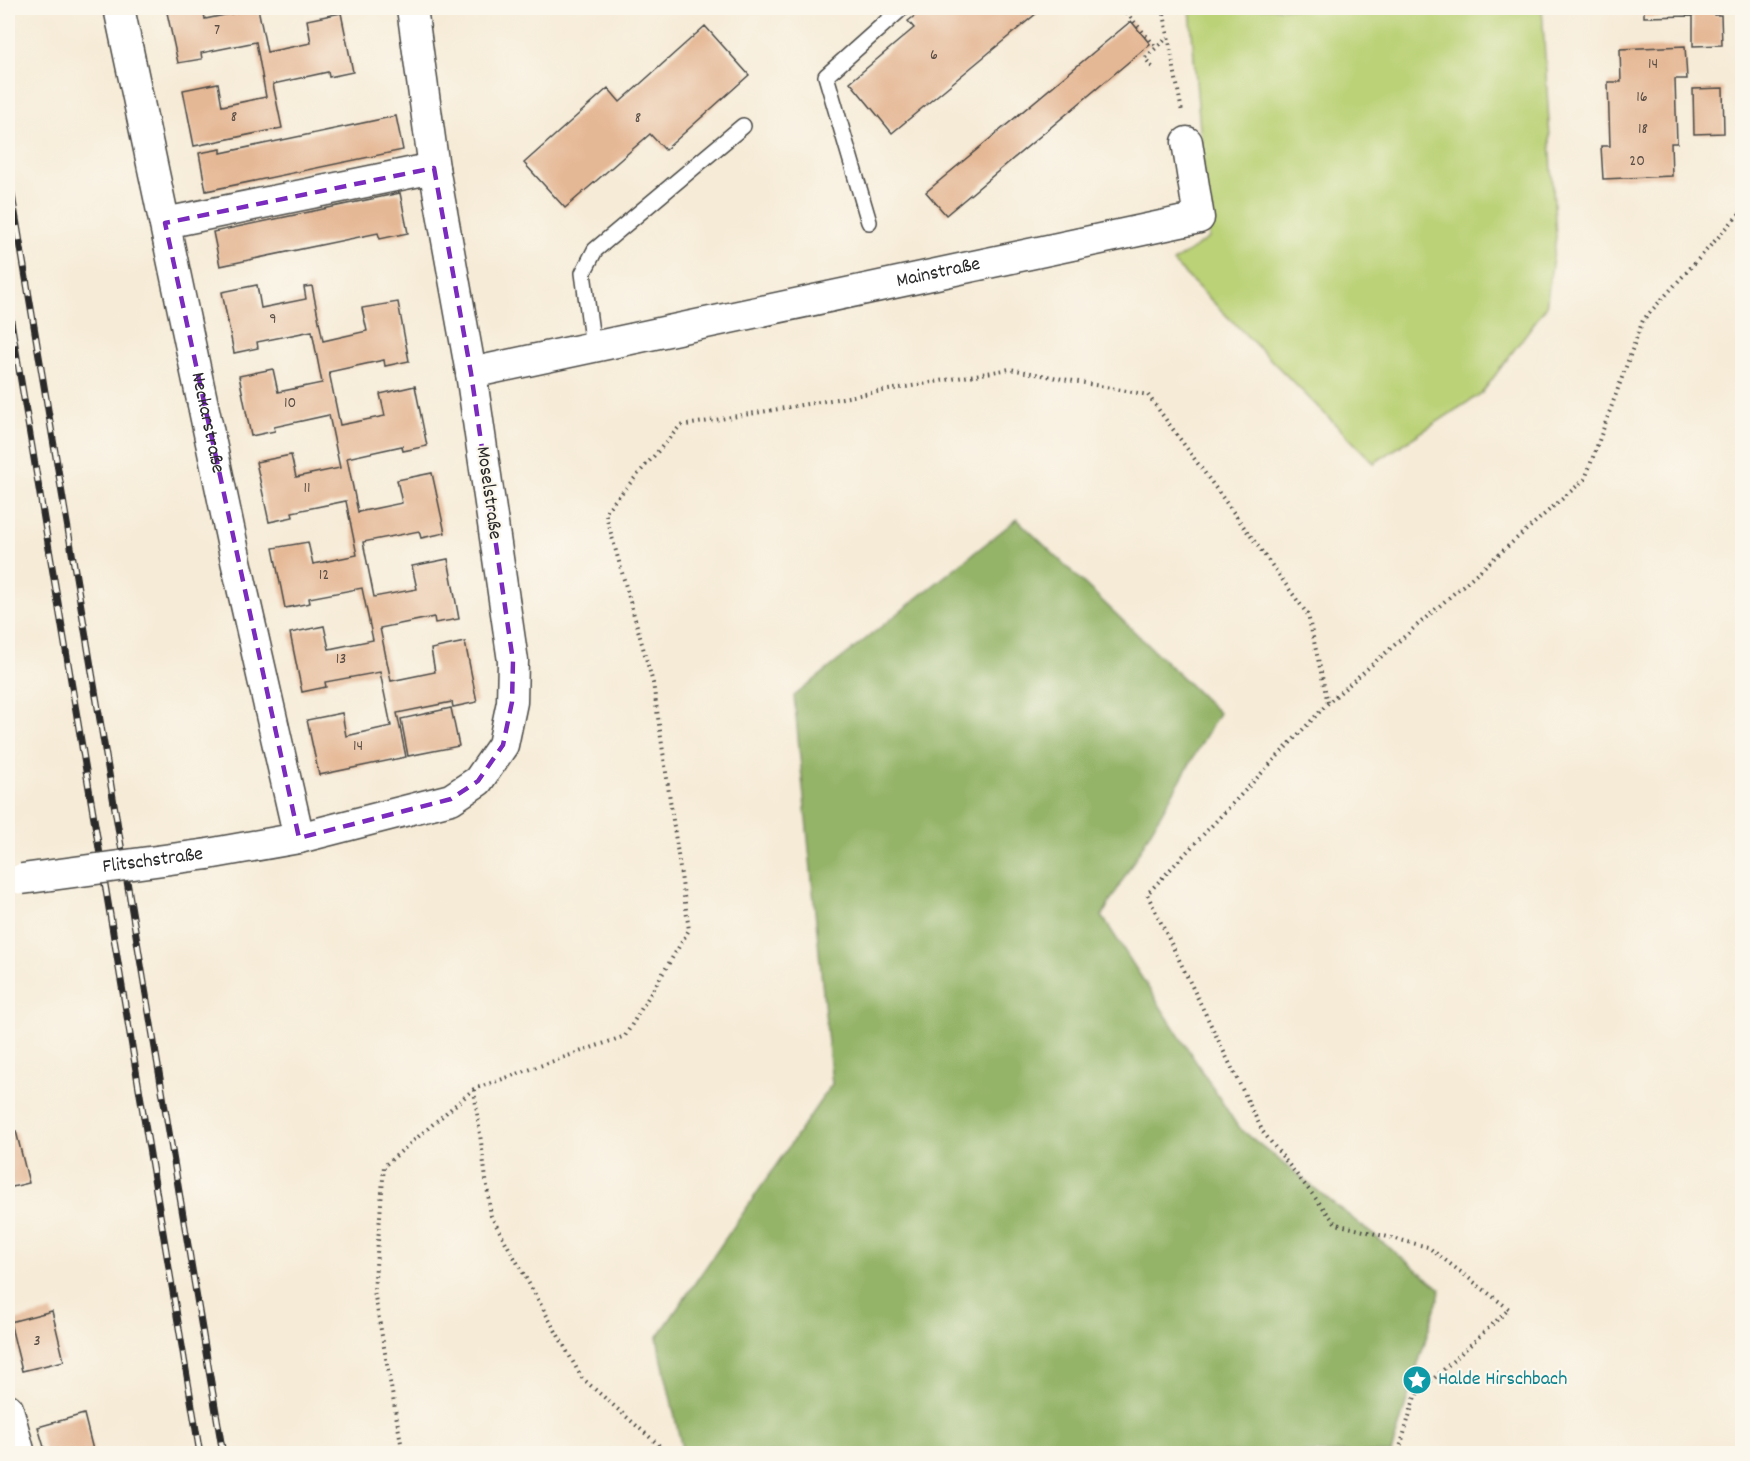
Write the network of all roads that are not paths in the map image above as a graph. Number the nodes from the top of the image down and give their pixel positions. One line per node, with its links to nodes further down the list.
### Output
1 (119, 8): 8 (street, Neckarstraße)
2 (902, 8): 7 (lane)
3 (420, 9): 6 (street, Moselstraße)
4 (743, 126): 9 (lane)
5 (1187, 142): 9 (street, Mainstraße)
6 (434, 168): 8 (street); 10 (street, Moselstraße)
7 (869, 222)
8 (165, 223): 11 (street, Neckarstraße)
9 (593, 347): 10 (street, Mainstraße)
10 (471, 373): 11 (street, Moselstraße)
11 (299, 838): 12 (street, Flitschstraße, bridge)
12 (15, 880)
13 (8, 1408): 14 (street)
14 (20, 1454)

